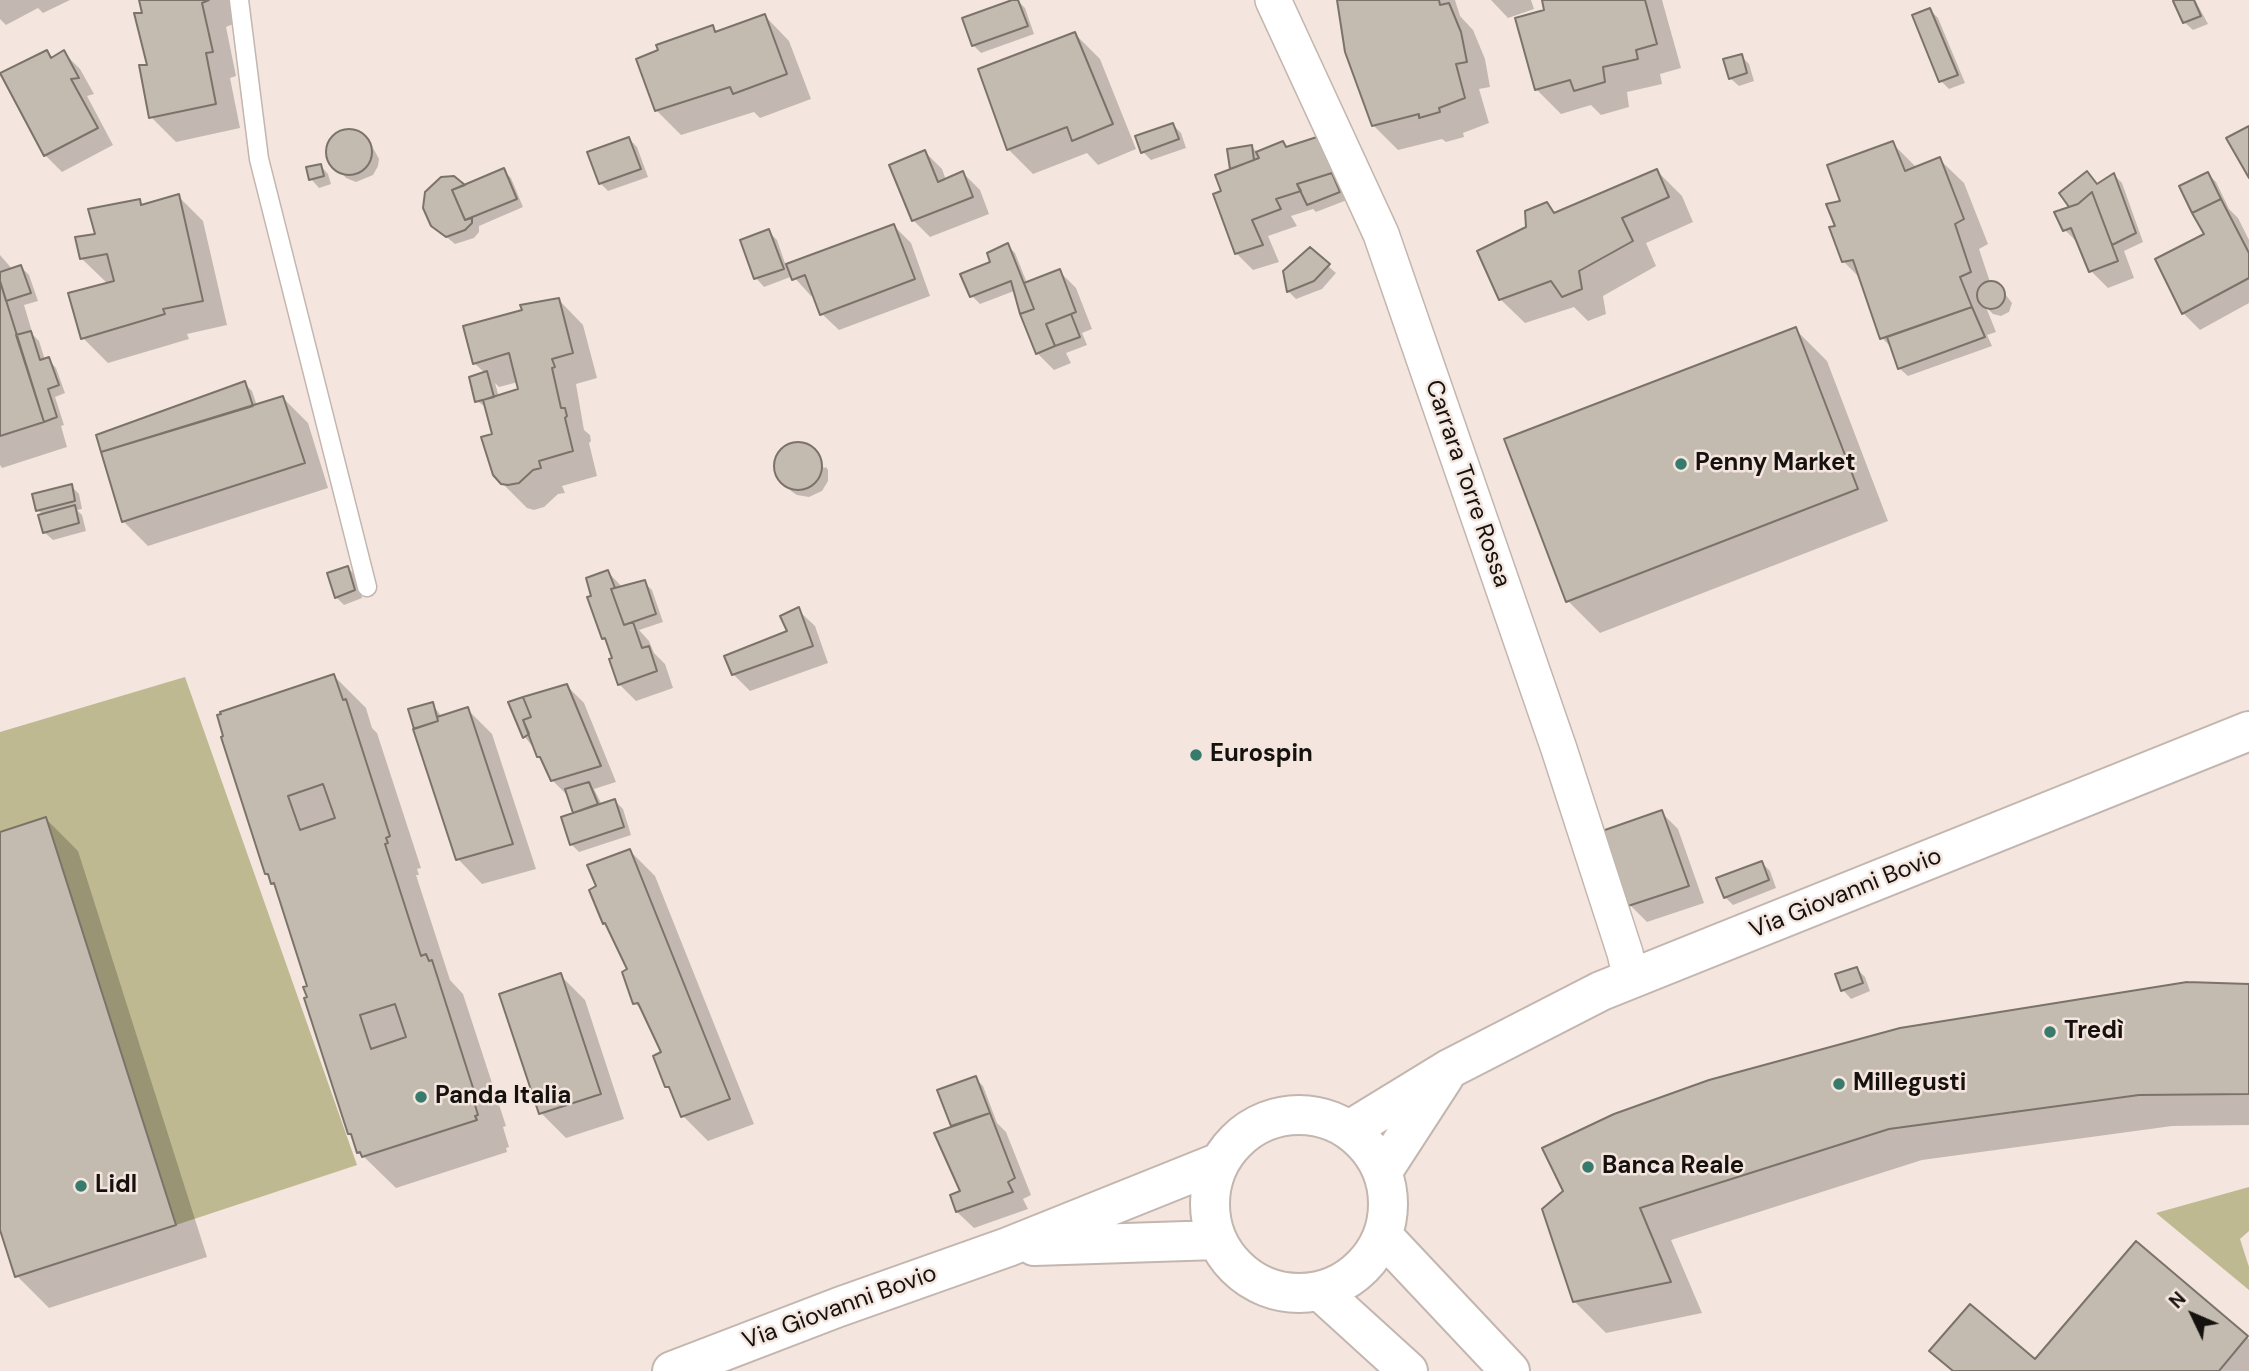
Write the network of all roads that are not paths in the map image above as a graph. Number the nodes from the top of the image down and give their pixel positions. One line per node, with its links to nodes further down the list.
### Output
1 (239, 0): 3 (lane)
2 (1273, 0): 5 (street, Carrara Torre Rossa)
3 (368, 587)
4 (2249, 731): 5 (main road, Via Giovanni Bovio)
5 (1616, 985): 6 (main road, Via Giovanni Bovio)
6 (1449, 1069): 7 (main road, Via Giovanni Bovio); 9 (main road, Via Giovanni Bovio)
7 (1351, 1129): 8 (main road, Via Giovanni Bovio); 9 (main road, Via Giovanni Bovio)
8 (1220, 1162): 11 (main road, Via Giovanni Bovio); 12 (main road, Via Giovanni Bovio)
9 (1383, 1171): 10 (main road, Via Giovanni Bovio)
10 (1383, 1236): 13 (main road, Via Giovanni Bovio); 16 (main road)
11 (1217, 1240): 12 (main road, Via Giovanni Bovio); 13 (main road, Via Giovanni Bovio)
12 (1008, 1247): 14 (main road, Via Giovanni Bovio)
13 (1320, 1291): 15 (main road)
14 (672, 1371)
15 (1408, 1371)
16 (1510, 1371)

